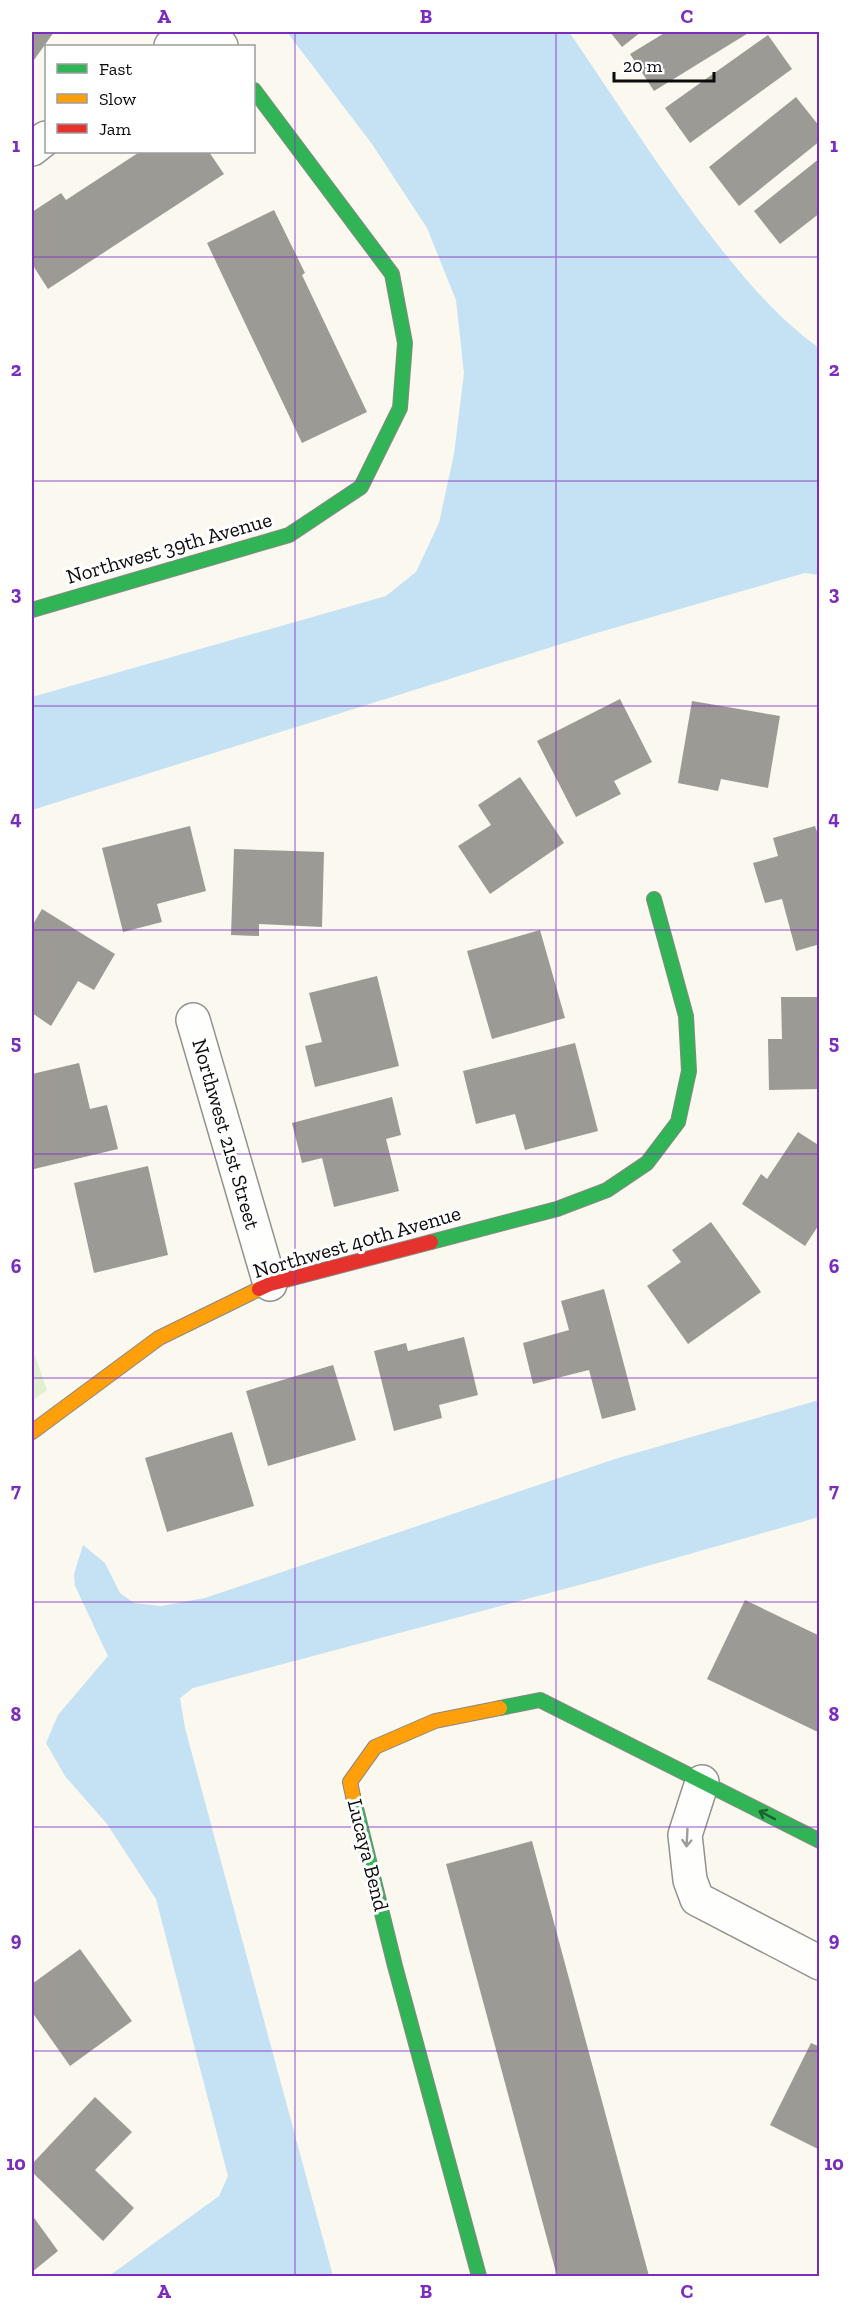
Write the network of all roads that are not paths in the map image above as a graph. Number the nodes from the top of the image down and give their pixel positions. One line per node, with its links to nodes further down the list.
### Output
1 (192, 32): 3 (street)
2 (209, 32): 4 (street)
3 (172, 45)
4 (220, 45)
5 (255, 91): 8 (street, Northwest 39th Avenue)
6 (45, 139): 7 (street)
7 (32, 148)
8 (32, 610)
9 (654, 899): 11 (street, Northwest 40th Avenue)
10 (193, 1020): 11 (street, Northwest 21st Street)
11 (270, 1284): 12 (street, Northwest 40th Avenue)
12 (32, 1432)
13 (702, 1782): 14 (street, Lucaya Bend, one-way to 13); 15 (street, one-way to 15); 16 (street, Lucaya Bend)
14 (819, 1841)
15 (819, 1963)
16 (479, 2277)

